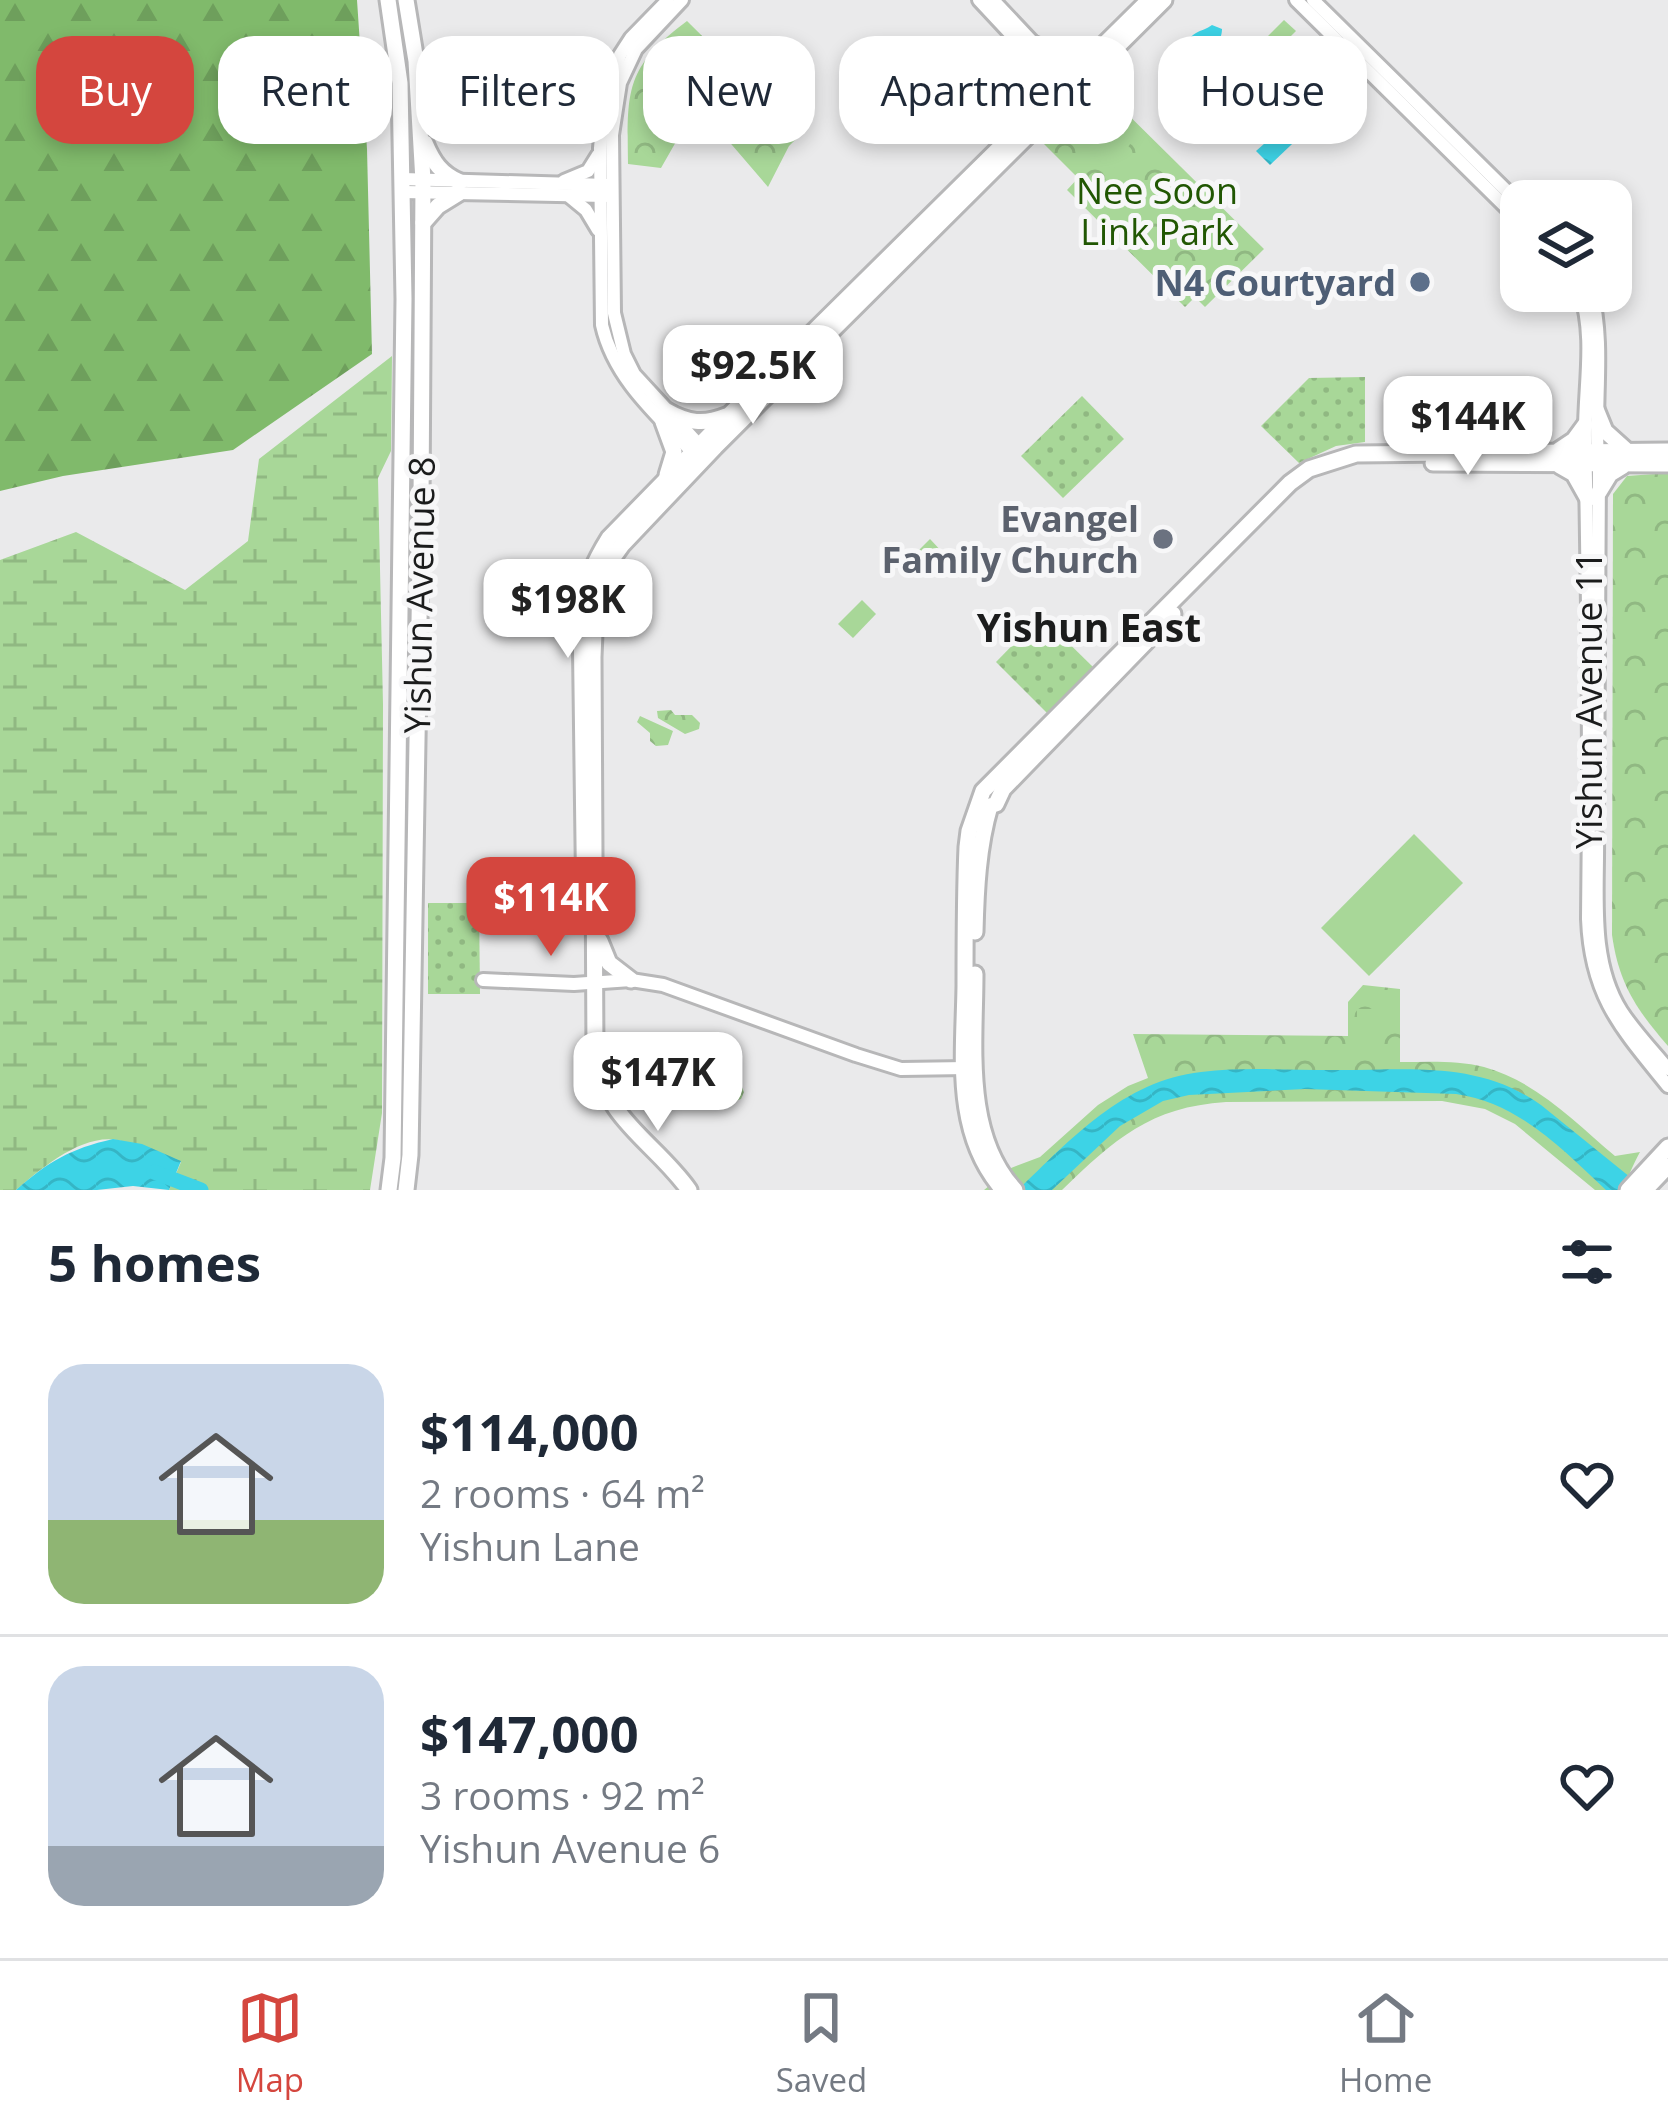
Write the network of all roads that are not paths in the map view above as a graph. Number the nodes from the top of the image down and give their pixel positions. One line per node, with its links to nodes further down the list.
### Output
1 (388, 0): 25 (main road, Yishun Avenue 8)
2 (406, 0): 15 (main road, Yishun Avenue 8)
3 (668, 0): 20 (street)
4 (682, 0): 28 (street)
5 (979, 0): 11 (street)
6 (993, 0): 12 (street)
7 (1149, 0): 13 (main road)
8 (1164, 0): 14 (main road)
9 (1296, 0): 30 (street)
10 (1313, 0): 24 (street)
11 (1017, 36)
12 (1022, 36)
13 (1113, 36)
14 (1124, 36)
15 (416, 61)
16 (421, 144): 26 (main road, Yishun Avenue 8)
17 (426, 144): 27 (main road)
18 (1001, 144): 22 (main road)
19 (1018, 144): 21 (main road)
20 (600, 148): 23 (street); 28 (street)
21 (1006, 157): 22 (main road); 40 (main road)
22 (977, 167): 36 (main road)
23 (557, 184): 27 (street); 28 (street)
24 (1500, 184)
25 (403, 186): 26 (street); 60 (main road, Yishun Avenue 8)
26 (423, 187): 27 (street); 31 (main road, Yishun Avenue 8)
27 (460, 187): 29 (street); 31 (main road)
28 (608, 191): 29 (street); 32 (street); 37 (street)
29 (569, 195): 32 (street)
30 (1500, 202)
31 (423, 223): 61 (main road, Yishun Avenue 8)
32 (601, 237): 37 (street)
33 (1585, 312): 38 (street, Yishun Avenue 11)
34 (1596, 312): 35 (street, Yishun Avenue 11)
35 (1596, 409): 42 (street, Yishun Avenue 11); 43 (main road)
36 (729, 415): 37 (main road); 40 (main road)
37 (665, 416): 40 (street); 45 (main road)
38 (1585, 425): 41 (main road); 42 (street, Yishun Avenue 11)
39 (1668, 451): 43 (main road)
40 (701, 454): 45 (main road); 48 (main road)
41 (1556, 457): 42 (main road); 46 (main road); 53 (main road)
42 (1592, 458): 43 (main road); 46 (street, Yishun Avenue 11)
43 (1626, 458): 44 (main road); 46 (main road)
44 (1668, 464)
45 (664, 483): 48 (main road)
46 (1593, 505): 47 (street, Yishun Avenue 11)
47 (1593, 602): 54 (street, Yishun Avenue 11); 55 (street, Yishun Avenue 11)
48 (589, 785): 49 (main road); 52 (main road)
49 (595, 926): 51 (main road); 52 (main road)
50 (483, 980): 52 (street)
51 (631, 980): 52 (street); 53 (street)
52 (590, 983): 62 (main road); 63 (main road)
53 (968, 1068): 59 (main road)
54 (1668, 1069)
55 (1668, 1086)
56 (1668, 1147): 58 (main road)
57 (1668, 1166): 58 (main road)
58 (1639, 1186)
59 (1009, 1188)
60 (389, 1190)
61 (406, 1190)
62 (677, 1190)
63 (689, 1190)

